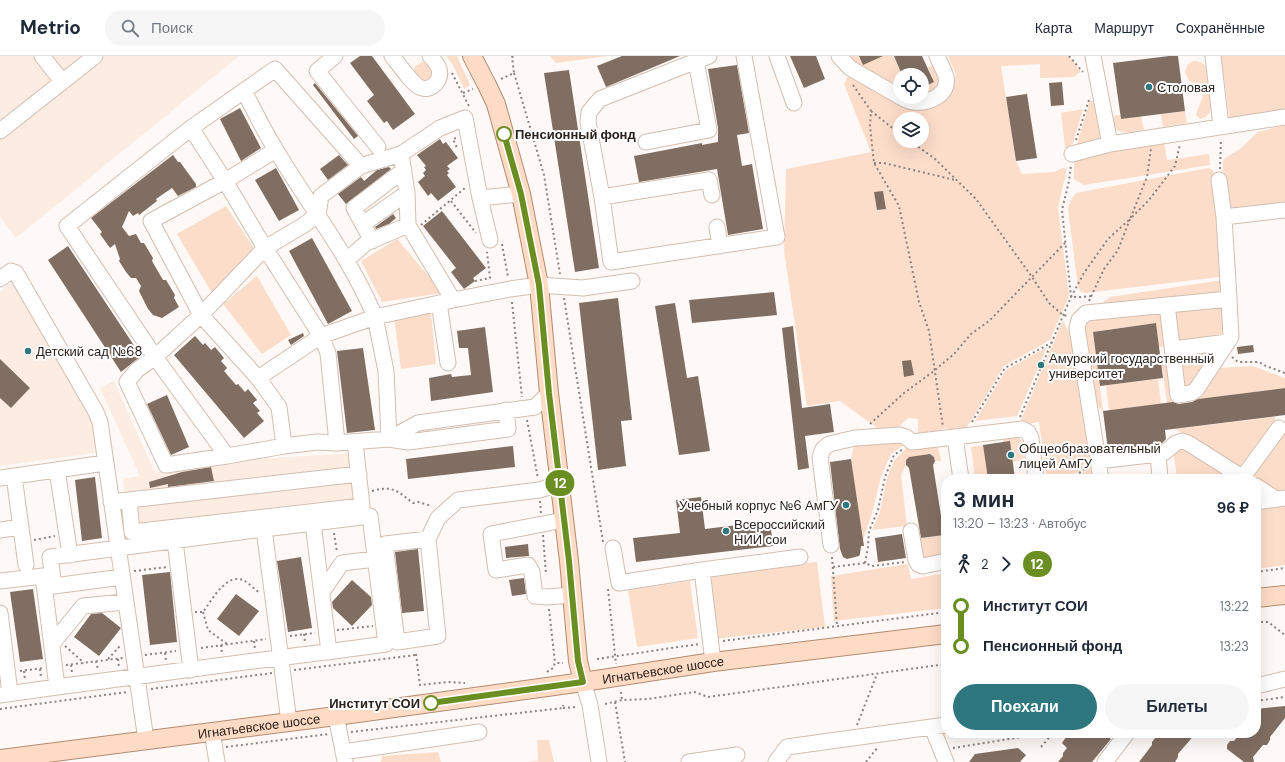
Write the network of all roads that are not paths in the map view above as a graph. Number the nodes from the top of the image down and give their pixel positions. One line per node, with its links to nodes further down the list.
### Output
1 (42, 56): 14 (street)
2 (95, 56): 14 (street)
3 (336, 56): 23 (street)
4 (392, 56): 5 (street)
5 (430, 56)
6 (472, 56): 32 (main road)
7 (744, 56): 44 (street)
8 (777, 56): 16 (street)
9 (937, 56): 13 (street)
10 (1093, 56): 22 (street)
11 (1213, 56): 18 (street)
12 (702, 59): 21 (street); 34 (street)
13 (841, 59)
14 (62, 82): 20 (street)
15 (244, 91): 19 (street); 24 (street); 27 (street)
16 (794, 103)
17 (1285, 117): 18 (street)
18 (1222, 126): 22 (street)
19 (191, 128): 30 (street); 58 (street)
20 (0, 131)
21 (646, 142)
22 (1110, 144): 26 (street)
23 (378, 147)
24 (276, 150): 30 (street); 37 (street)
25 (401, 154): 27 (street); 28 (street); 35 (street)
26 (1072, 154)
27 (361, 166): 37 (street)
28 (404, 170): 31 (street); 39 (street)
29 (1219, 180): 38 (street)
30 (225, 181): 45 (street); 53 (street)
31 (407, 193): 39 (street); 41 (street)
32 (521, 194): 35 (street); 49 (main road)
33 (712, 195): 34 (street)
34 (602, 197): 44 (street)
35 (480, 198): 43 (street)
36 (1285, 210): 38 (street)
37 (318, 214): 45 (street); 46 (street)
38 (1224, 217): 50 (street)
39 (363, 224): 42 (street)
40 (717, 227): 44 (street)
41 (410, 229): 42 (street); 51 (street)
42 (372, 241): 46 (street)
43 (489, 241)
44 (720, 246)
45 (265, 248): 53 (street); 55 (street)
46 (347, 260): 54 (street)
47 (0, 279): 71 (street)
48 (632, 281): 49 (street)
49 (539, 285): 51 (street); 61 (main road)
50 (1229, 299): 52 (street); 56 (street)
51 (446, 301): 54 (street); 59 (street)
52 (1167, 305): 57 (street); 70 (street)
53 (201, 315): 58 (street); 60 (street)
54 (375, 317): 55 (street); 64 (street)
55 (322, 336): 60 (street); 66 (street)
56 (1228, 342): 57 (street); 57 (street)
57 (1173, 349)
58 (155, 356): 69 (street); 69 (street)
59 (448, 363)
60 (258, 378): 67 (street)
61 (549, 393): 64 (street); 81 (main road)
62 (1279, 428): 79 (street)
63 (954, 437): 74 (street); 75 (street); 95 (street)
64 (389, 439): 65 (street)
65 (355, 442): 66 (street); 73 (street)
66 (337, 443): 67 (street)
67 (284, 446): 69 (street)
68 (1158, 454): 70 (street); 77 (street); 78 (street)
69 (228, 456)
70 (1098, 461): 76 (street)
71 (105, 463): 72 (street); 86 (street)
72 (57, 470): 80 (street); 98 (street)
73 (359, 474): 84 (street); 84 (street)
74 (960, 474)
75 (1035, 474)
76 (1100, 474)
77 (1160, 474)
78 (1238, 474)
79 (1247, 474)
80 (7, 477): 92 (street)
81 (560, 484): 87 (main road); 93 (street)
82 (1261, 489): 83 (street)
83 (1281, 499): 85 (street)
84 (129, 500): 86 (street)
85 (1261, 501)
86 (111, 502): 96 (street)
87 (564, 520): 107 (main road); 107 (street)
88 (313, 523): 90 (street); 100 (street); 106 (street)
89 (0, 530): 92 (street)
90 (264, 530): 94 (street); 116 (street)
91 (911, 531): 101 (street)
92 (21, 534): 102 (street)
93 (428, 540): 93 (street)
94 (175, 541): 96 (street); 117 (street)
95 (831, 545)
96 (118, 548): 98 (street); 104 (street)
97 (608, 548): 103 (street)
98 (70, 555): 104 (street)
99 (800, 557): 103 (street)
100 (375, 559): 106 (street); 114 (street)
101 (941, 562)
102 (26, 565)
103 (702, 570): 115 (street)
104 (121, 575): 110 (street)
105 (0, 581): 113 (street)
106 (322, 592): 114 (street)
107 (572, 595): 119 (main road)
108 (1285, 595): 109 (main road)
109 (1261, 597)
110 (125, 602): 113 (street); 120 (street)
111 (0, 613): 123 (street)
112 (941, 635): 115 (main road, Игнатьевское шоссе)
113 (54, 641): 122 (street)
114 (330, 652): 116 (street)
115 (713, 662): 119 (main road, Игнатьевское шоссе)
116 (282, 665): 117 (street); 124 (street)
117 (191, 670): 120 (street)
118 (1285, 679): 121 (street)
119 (583, 682): 125 (main road, Игнатьевское шоссе); 135 (street)
120 (137, 684): 122 (street); 129 (street)
121 (1261, 685)
122 (57, 687): 123 (street)
123 (5, 694)
124 (289, 722): 125 (main road, Игнатьевское шоссе); 130 (main road, Игнатьевское шоссе)
125 (338, 725): 133 (street)
126 (939, 726): 132 (street); 137 (street)
127 (479, 732): 133 (street)
128 (1123, 738): 138 (street)
129 (146, 740): 130 (main road, Игнатьевское шоссе); 134 (main road, Игнатьевское шоссе)
130 (215, 748)
131 (737, 755): 136 (street)
132 (944, 756)
133 (344, 757)
134 (0, 759)
135 (599, 762)
136 (689, 762)
137 (776, 762)
138 (1105, 762)

